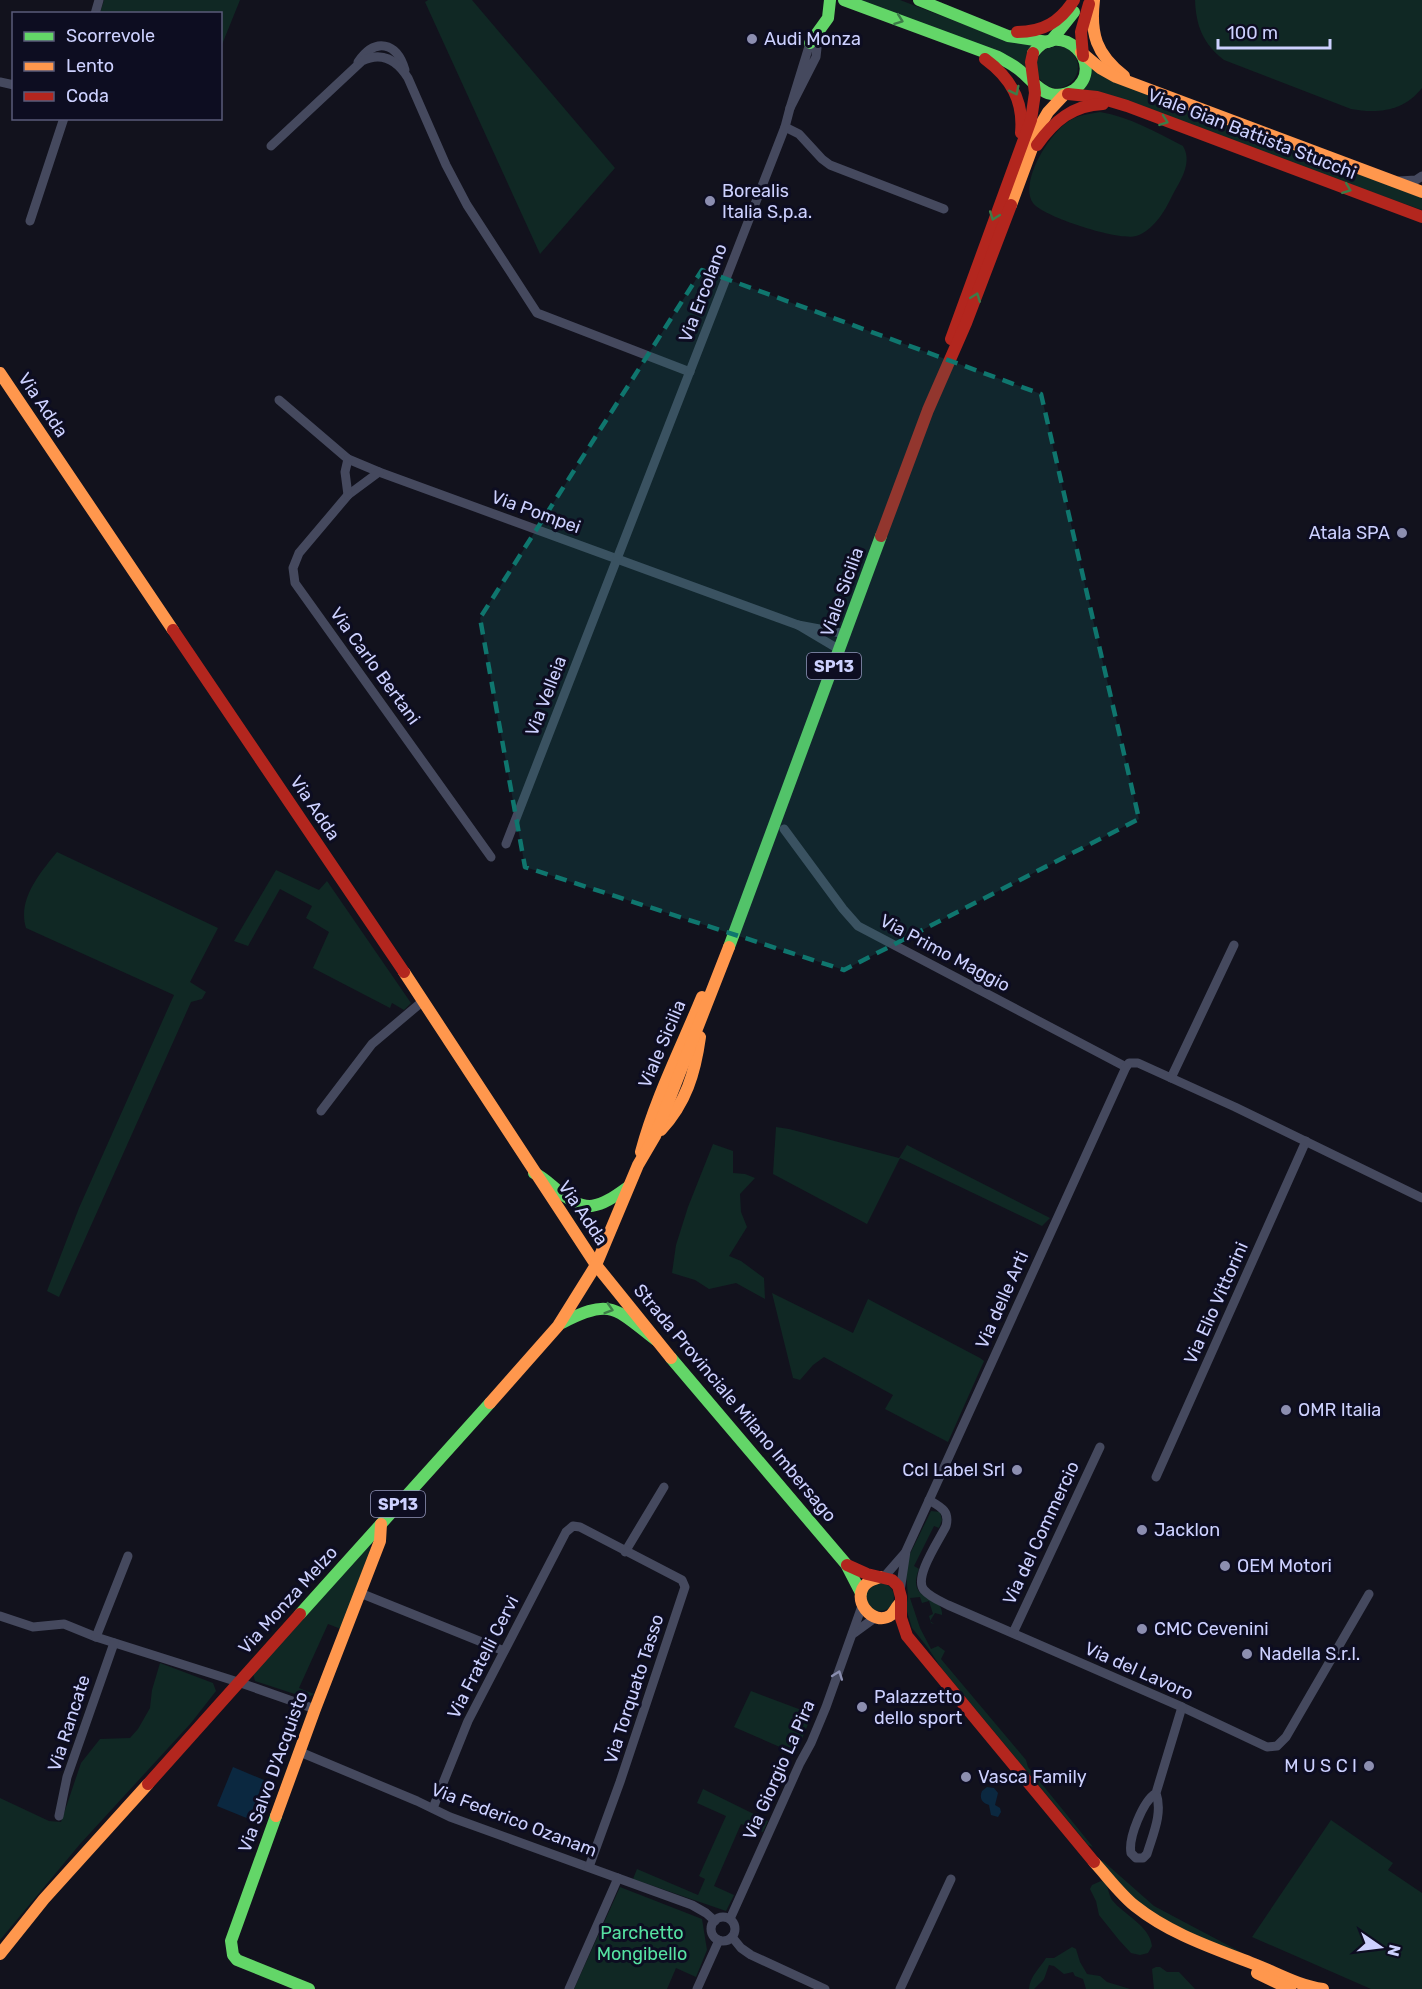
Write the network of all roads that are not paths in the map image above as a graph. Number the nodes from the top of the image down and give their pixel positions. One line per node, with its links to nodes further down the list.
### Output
1 (830, 0): 10 (main road)
2 (844, 0): 8 (main road, Viale Gian Battista Stucchi, one-way to 8)
3 (919, 0): 7 (main road, Viale Gian Battista Stucchi)
4 (1074, 0): 7 (main road)
5 (1080, 0): 9 (main road)
6 (1092, 0): 11 (main road); 13 (main road)
7 (960, 17): 9 (main road, Viale Gian Battista Stucchi)
8 (955, 41): 12 (main road, Viale Gian Battista Stucchi); 21 (main road, one-way to 21)
9 (1049, 41): 11 (main road, Viale Gian Battista Stucchi); 12 (main road)
10 (810, 44): 17 (street, Via Ercolano)
11 (1081, 53): 13 (main road, Viale Gian Battista Stucchi); 14 (main road)
12 (1033, 81): 14 (main road, Viale Gian Battista Stucchi); 21 (main road, Viale Sicilia)
13 (1137, 85): 22 (main road, Viale Gian Battista Stucchi)
14 (1066, 94): 15 (main road, Viale Gian Battista Stucchi); 19 (main road, Viale Sicilia)
15 (1127, 106): 19 (main road); 25 (main road, Viale Gian Battista Stucchi, one-way to 25)
16 (63, 120): 26 (street)
17 (785, 127): 24 (street); 27 (street, Via Ercolano)
18 (271, 146): 27 (street, Via Ercolano)
19 (1026, 162): 29 (main road, Viale Sicilia, one-way to 19)
20 (1422, 176): 22 (street)
21 (1008, 178): 29 (main road, Viale Sicilia, one-way to 29)
22 (1396, 182): 23 (main road, Viale Gian Battista Stucchi)
23 (1422, 192)
24 (944, 209)
25 (1422, 217)
26 (30, 221)
27 (690, 372): 34 (street, Via Ercolano)
28 (0, 373): 43 (main road, Via Adda)
29 (936, 389): 36 (main road, Viale Sicilia / SP13)
30 (279, 400): 31 (street, Via Pompei)
31 (348, 459): 32 (street, Via Pompei); 33 (street)
32 (379, 472): 33 (street, Via Carlo Bertani); 34 (street, Via Pompei)
33 (348, 495): 40 (street, Via Carlo Bertani)
34 (617, 559): 35 (street, Via Pompei); 39 (street, Via Velleia)
35 (798, 625): 36 (street, Via Pompei); 37 (street, Via Pompei)
36 (846, 634): 37 (main road, Viale Sicilia / SP13)
37 (840, 650): 41 (main road, Viale Sicilia / SP13)
38 (784, 829): 45 (street, Via Primo Maggio)
39 (506, 844)
40 (491, 856)
41 (730, 941): 44 (main road, Viale Sicilia / SP13); 46 (main road, Viale Sicilia / SP13)
42 (1234, 945): 47 (street)
43 (423, 1001): 50 (street); 54 (main road, Via Adda)
44 (702, 1019): 46 (main road, Viale Sicilia / SP13); 48 (main road)
45 (1127, 1065): 47 (street, Via Primo Maggio); 63 (street, Via delle Arti)
46 (672, 1075): 48 (main road); 49 (main road, Viale Sicilia / SP13); 49 (main road); 53 (main road, Viale Sicilia / SP13)
47 (1171, 1078): 52 (street, Via Primo Maggio)
48 (690, 1087): 49 (main road); 51 (main road)
49 (673, 1094): 51 (main road, Viale Sicilia / SP13)
50 (321, 1111)
51 (655, 1136): 53 (main road, Viale Sicilia / SP13)
52 (1306, 1142): 56 (street, Via Primo Maggio); 61 (street, Via Elio Vittorini)
53 (638, 1165): 55 (main road, Viale Sicilia / SP13)
54 (534, 1173): 55 (main road); 57 (main road, Via Adda)
55 (630, 1186): 57 (main road, Viale Sicilia / SP13)
56 (1422, 1198)
57 (596, 1265): 58 (main road, Via Monza Melzo / SP13); 59 (main road, Strada Provinciale Milano Imbersago)
58 (558, 1326): 59 (main road, one-way to 59); 64 (main road, Via Monza Melzo / SP13)
59 (657, 1340): 69 (main road, Strada Provinciale Milano Imbersago)
60 (1100, 1447): 79 (street, Via del Commercio)
61 (1156, 1477)
62 (664, 1487): 67 (street)
63 (929, 1500): 66 (street, Via delle Arti); 79 (street, Via del Lavoro)
64 (381, 1524): 71 (main road, Via Salvo D'Acquisto); 84 (main road, Via Monza Melzo / SP13)
65 (573, 1526): 67 (street, Via Torquato Tasso); 82 (street, Via Fratelli Cervi)
66 (906, 1551): 70 (street, Via delle Arti); 74 (street, Via delle Arti)
67 (625, 1552): 91 (street, Via Torquato Tasso)
68 (128, 1556): 80 (street)
69 (846, 1564): 70 (main road, Strada Provinciale Milano Imbersago); 72 (main road, Strada Provinciale Milano Imbersago)
70 (882, 1577): 72 (main road); 74 (main road)
71 (360, 1593): 82 (street); 86 (main road, Via Salvo D'Acquisto)
72 (861, 1593): 75 (main road)
73 (1369, 1594): 85 (street, Via del Lavoro)
74 (900, 1597): 77 (main road); 83 (main road)
75 (862, 1606): 77 (main road); 78 (street, Via Giorgio La Pira)
76 (0, 1616): 80 (street)
77 (878, 1618): 78 (street); 83 (main road)
78 (854, 1633): 94 (street, Via Giorgio La Pira, one-way to 78)
79 (1013, 1633): 85 (street, Via del Lavoro)
80 (96, 1637): 81 (street)
81 (114, 1642): 84 (street); 90 (street, Via Rancate)
82 (504, 1651): 89 (street, Via Fratelli Cervi)
83 (930, 1665): 98 (main road)
84 (238, 1682): 86 (street); 99 (main road, Via Monza Melzo / SP13)
85 (1182, 1707): 88 (street)
86 (315, 1709): 87 (main road, Via Salvo D'Acquisto)
87 (300, 1752): 89 (street, Via Federico Ozanam); 100 (main road, Via Salvo D'Acquisto)
88 (1156, 1793): 88 (street)
89 (433, 1808): 91 (street, Via Federico Ozanam)
90 (59, 1815)
91 (589, 1867): 92 (street, Via Federico Ozanam)
92 (618, 1878): 95 (street, Via Federico Ozanam); 101 (street)
93 (951, 1879): 104 (street)
94 (730, 1919): 95 (street); 96 (street)
95 (715, 1921): 97 (street)
96 (732, 1937): 97 (street); 103 (street)
97 (718, 1940): 102 (street)
98 (1211, 1949): 105 (main road); 106 (main road)
99 (0, 1954)
100 (309, 1989)
101 (569, 1989)
102 (697, 1989)
103 (825, 1989)
104 (900, 1989)
105 (1290, 1989)
106 (1323, 1989)

